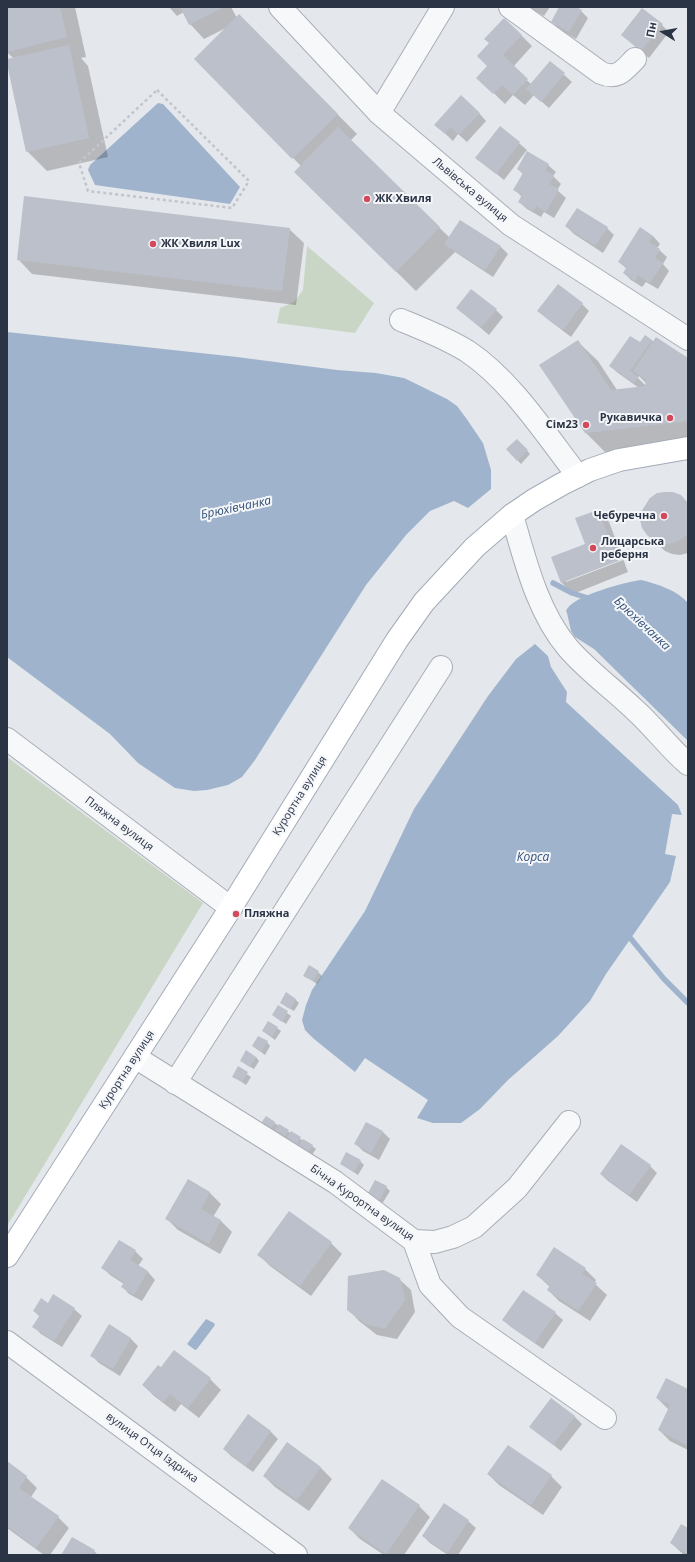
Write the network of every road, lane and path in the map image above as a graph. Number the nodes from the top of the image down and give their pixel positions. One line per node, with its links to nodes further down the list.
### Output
1 (280, 7): 5 (street, Львівська вулиця)
2 (443, 7): 5 (street)
3 (510, 7): 4 (street)
4 (635, 59)
5 (380, 113): 8 (street, Львівська вулиця)
6 (232, 208): 6 (path)
7 (401, 320): 10 (street)
8 (688, 339)
9 (688, 448): 10 (main road, Курортна вулиця)
10 (578, 476): 11 (main road, Курортна вулиця)
11 (512, 515): 14 (street); 15 (main road, Курортна вулиця)
12 (441, 667): 17 (street)
13 (7, 739): 15 (street, Пляжна вулиця)
14 (688, 764)
15 (231, 908): 16 (main road, Курортна вулиця)
16 (135, 1057): 17 (street, Бічна Курортна вулиця); 20 (main road, Курортна вулиця)
17 (175, 1083): 19 (street, Бічна Курортна вулиця)
18 (569, 1122): 19 (street, Бічна Курортна вулиця)
19 (414, 1241): 22 (street)
20 (7, 1256)
21 (7, 1342): 23 (street, вулиця Отця Іздрика)
22 (605, 1418)
23 (296, 1555)

